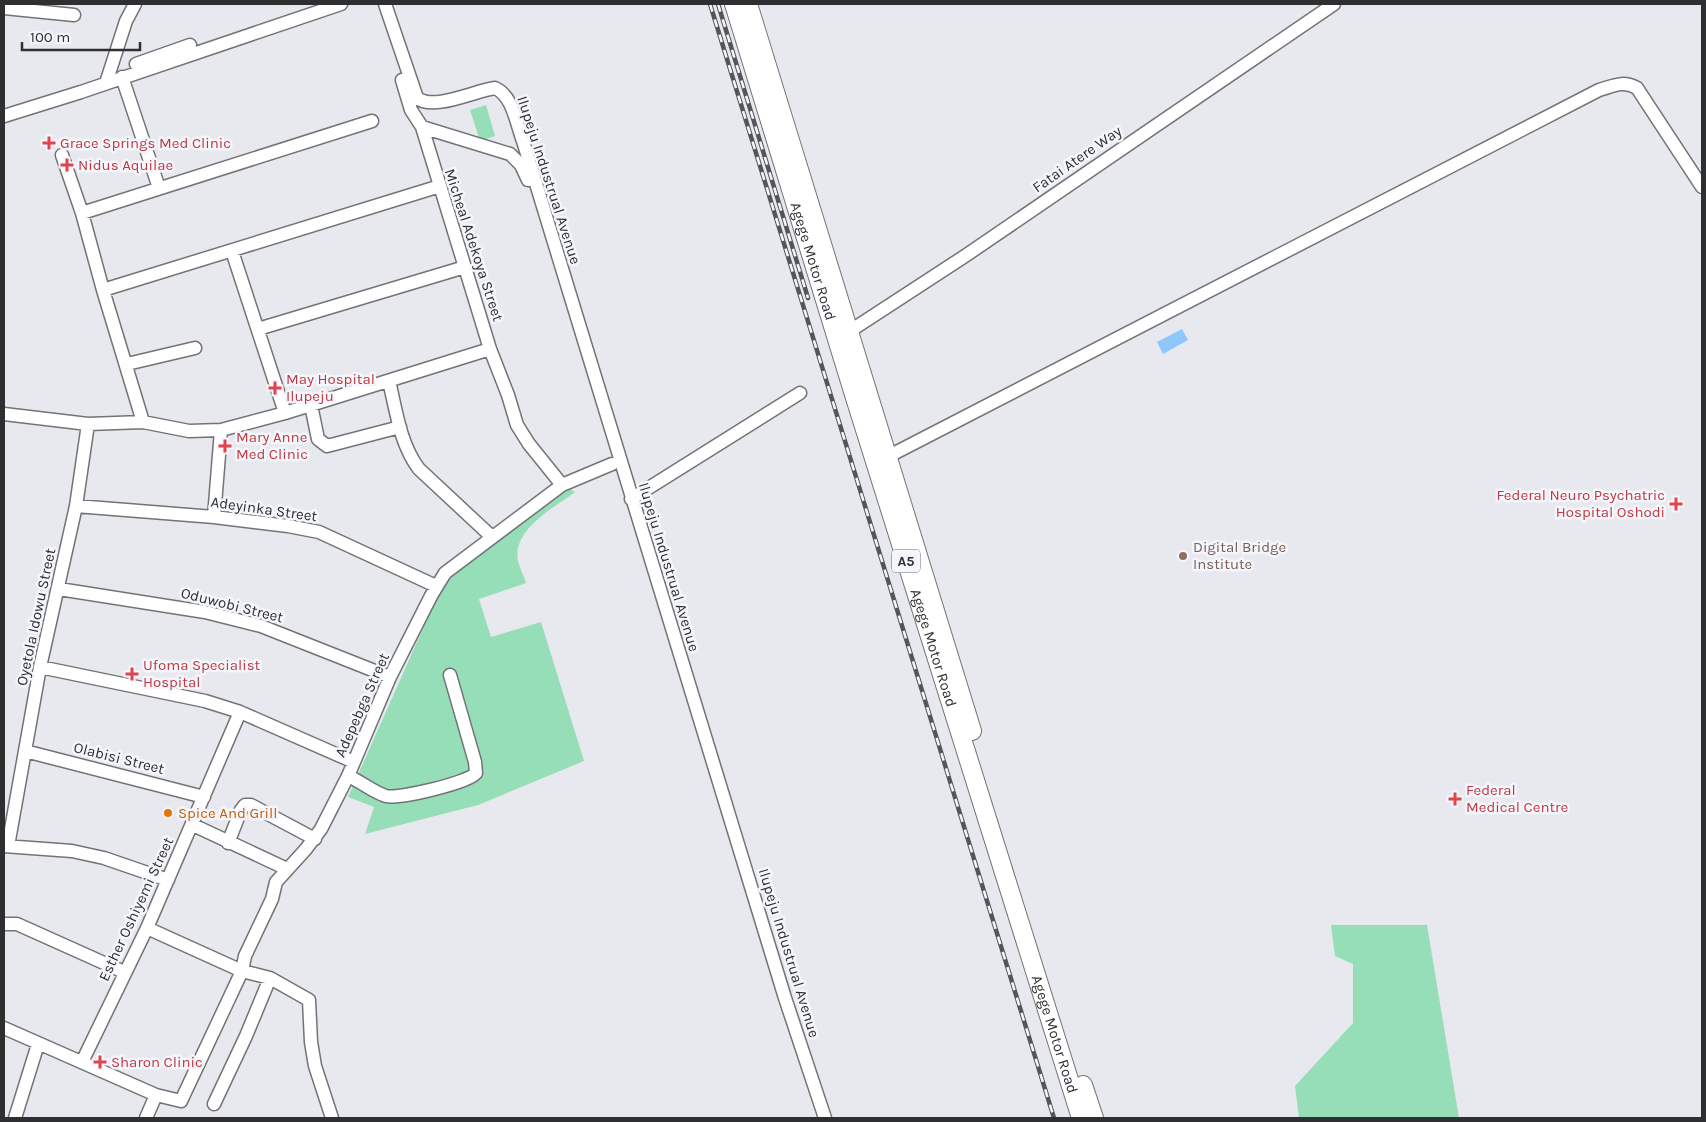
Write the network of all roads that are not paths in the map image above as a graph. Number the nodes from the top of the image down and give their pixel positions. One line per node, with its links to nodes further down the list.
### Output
1 (136, 4): 12 (street)
2 (314, 4): 12 (street)
3 (340, 4): 11 (street)
4 (376, 4): 16 (street, Micheal Adekoya Street)
5 (385, 4): 42 (street, Ilupeju Industrual Avenue)
6 (734, 4): 26 (highway, Agege Motor Road / A5)
7 (748, 4): 26 (highway, Agege Motor Road / A5)
8 (1334, 4): 26 (street, Fatai Atere Way)
9 (4, 8): 10 (street)
10 (74, 15)
11 (122, 77): 12 (street); 20 (street)
12 (107, 79): 13 (street); 14 (street)
13 (4, 108)
14 (4, 116)
15 (372, 121): 20 (street)
16 (422, 127): 18 (street, Micheal Adekoya Street); 40 (street, Ilupeju Industrual Avenue)
17 (62, 155): 21 (street)
18 (440, 186): 22 (street); 23 (street, Micheal Adekoya Street)
19 (1702, 187): 39 (street)
20 (159, 188): 21 (street)
21 (82, 214): 24 (street)
22 (232, 251): 24 (street); 25 (street)
23 (465, 267): 25 (street); 28 (street, Micheal Adekoya Street)
24 (103, 290): 29 (street)
25 (258, 329): 33 (street)
26 (842, 333): 39 (highway, Agege Motor Road / A5); 77 (highway, Agege Motor Road / A5)
27 (195, 348): 29 (street)
28 (490, 349): 30 (street); 41 (street, Micheal Adekoya Street)
29 (126, 364): 35 (street)
30 (389, 381): 32 (street); 37 (street)
31 (800, 393): 42 (street)
32 (311, 405): 33 (street); 37 (street)
33 (284, 413): 38 (street)
34 (4, 414): 36 (street)
35 (143, 422): 36 (street); 38 (street)
36 (88, 424): 43 (street, Oyetola Idowu Street)
37 (400, 427): 45 (street)
38 (221, 430): 44 (street)
39 (889, 456): 78 (highway, Agege Motor Road / A5)
40 (612, 464): 41 (street, Adepebga Street); 75 (street, Ilupeju Industrual Avenue)
41 (562, 485): 45 (street, Adepebga Street)
42 (632, 499): 76 (street, Ilupeju Industrual Avenue)
43 (76, 506): 44 (street, Adeyinka Street); 47 (street, Oyetola Idowu Street)
44 (214, 517): 46 (street, Adeyinka Street)
45 (492, 537): 46 (street, Adepebga Street)
46 (436, 586): 50 (street, Adepebga Street)
47 (59, 590): 48 (street, Oyetola Idowu Street); 50 (street, Oduwobi Street)
48 (40, 667): 51 (street); 52 (street, Oyetola Idowu Street)
49 (450, 675): 54 (street)
50 (390, 677): 53 (street, Adepebga Street)
51 (240, 712): 53 (street); 55 (street, Esther Oshiyemi Street)
52 (25, 751): 55 (street, Olabisi Street); 59 (street, Oyetola Idowu Street)
53 (354, 762): 54 (street, Adepebga Street)
54 (348, 776): 57 (street, Adepebga Street)
55 (204, 797): 56 (street, Esther Oshiyemi Street)
56 (193, 826): 58 (street); 61 (street, Esther Oshiyemi Street)
57 (315, 839): 58 (street); 60 (street, Adepebga Street)
58 (228, 843): 60 (street)
59 (6, 846): 61 (street)
60 (287, 869): 65 (street, Adepebga Street)
61 (168, 880): 63 (street, Esther Oshiyemi Street)
62 (4, 924): 64 (street)
63 (146, 928): 64 (street, Esther Oshiyemi Street); 65 (street)
64 (124, 972): 69 (street, Esther Oshiyemi Street)
65 (246, 972): 66 (street); 70 (street, Adepebga Street)
66 (270, 978): 71 (street); 74 (street)
67 (4, 1028): 68 (street)
68 (38, 1044): 69 (street); 72 (street)
69 (82, 1062): 70 (street)
70 (156, 1095): 73 (street)
71 (214, 1104)
72 (15, 1118)
73 (146, 1118)
74 (332, 1118)
75 (816, 1118)
76 (825, 1118)
77 (1081, 1118)
78 (1094, 1118)

